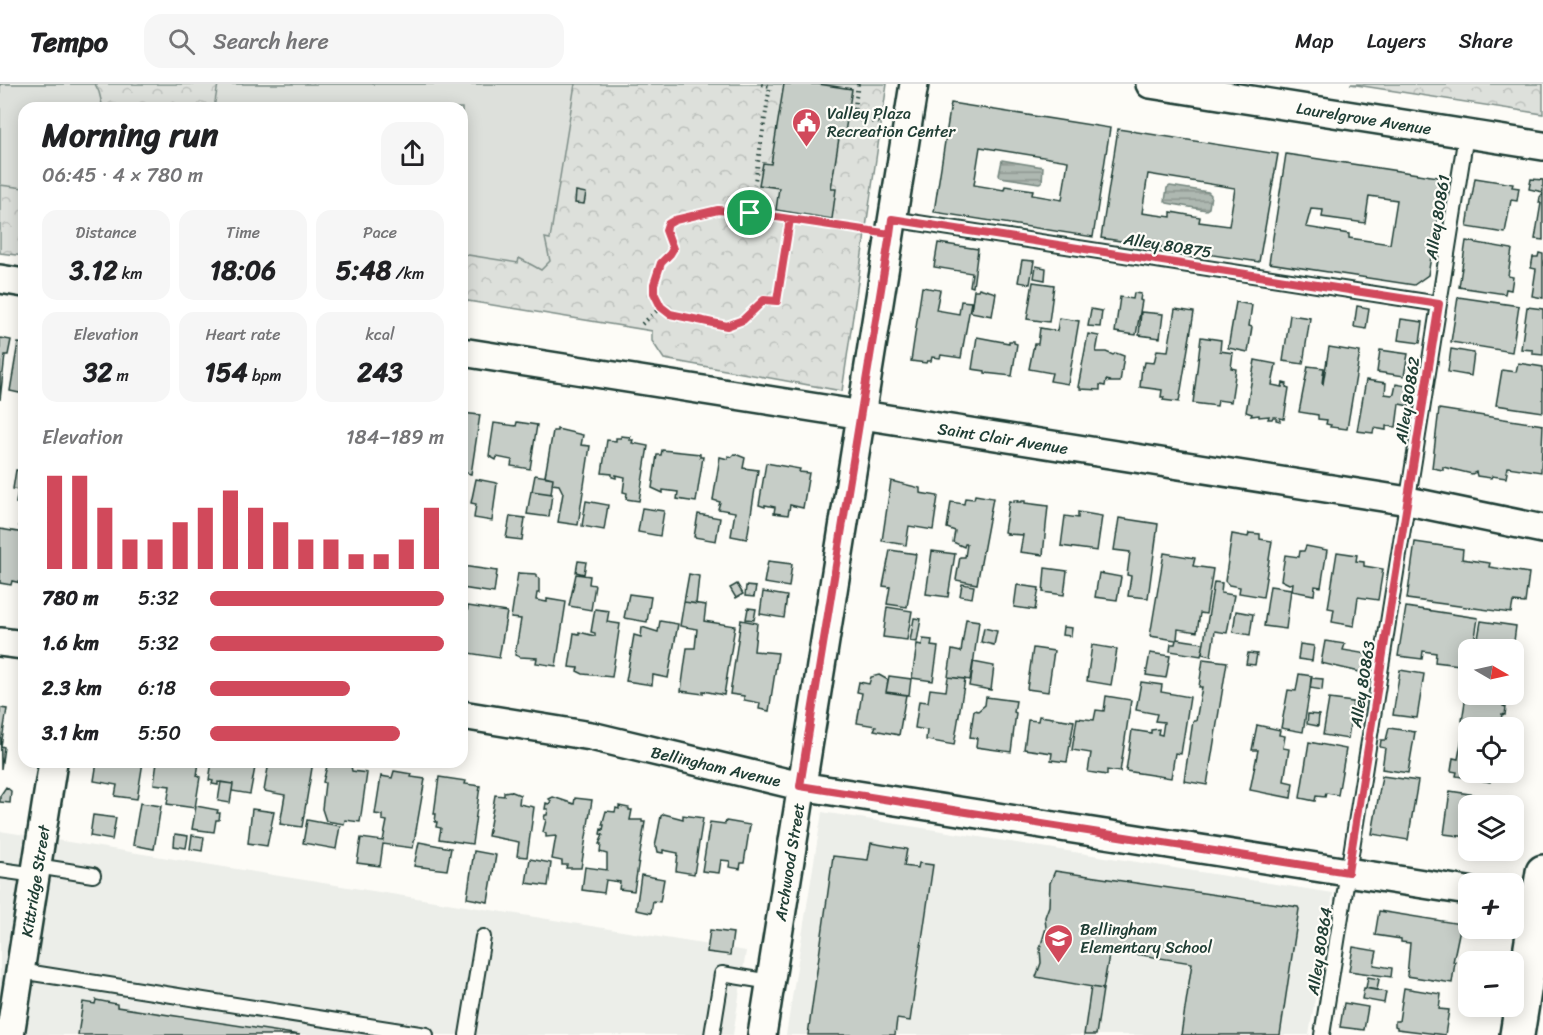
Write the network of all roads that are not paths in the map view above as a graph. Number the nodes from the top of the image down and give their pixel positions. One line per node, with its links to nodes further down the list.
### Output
1 (914, 84): 5 (street, Archwood Street)
2 (1150, 84): 3 (street, Laurelgrove Avenue)
3 (1467, 135): 4 (street, Laurelgrove Avenue); 8 (lane, Alley 80861)
4 (1543, 146)
5 (891, 226): 8 (lane, Alley 80875); 10 (street, Archwood Street)
6 (0, 279): 7 (street)
7 (18, 282)
8 (1439, 304): 11 (lane, Alley 80862)
9 (468, 353): 10 (street, Saint Clair Avenue)
10 (860, 416): 11 (street, Saint Clair Avenue); 17 (street, Archwood Street)
11 (1408, 501): 12 (street, Saint Clair Avenue); 20 (lane, Alley 80863)
12 (1543, 529)
13 (0, 642): 14 (street)
14 (18, 644)
15 (468, 716): 17 (street, Bellingham Avenue)
16 (52, 768): 19 (street, Kittridge Street)
17 (800, 786): 20 (street, Bellingham Avenue); 26 (street, Archwood Street)
18 (0, 870): 19 (lane)
19 (36, 871): 21 (lane); 25 (street, Kittridge Street)
20 (1348, 872): 22 (street, Bellingham Avenue); 32 (lane, Alley 80864)
21 (93, 875)
22 (1458, 889)
23 (1535, 893): 33 (main road)
24 (483, 937): 29 (lane)
25 (20, 971): 27 (street, Kittridge Street); 28 (lane)
26 (771, 982): 30 (lane); 31 (street, Archwood Street)
27 (10, 1035)
28 (426, 1035)
29 (467, 1035)
30 (711, 1035)
31 (762, 1035)
32 (1322, 1035)
33 (1517, 1035)

